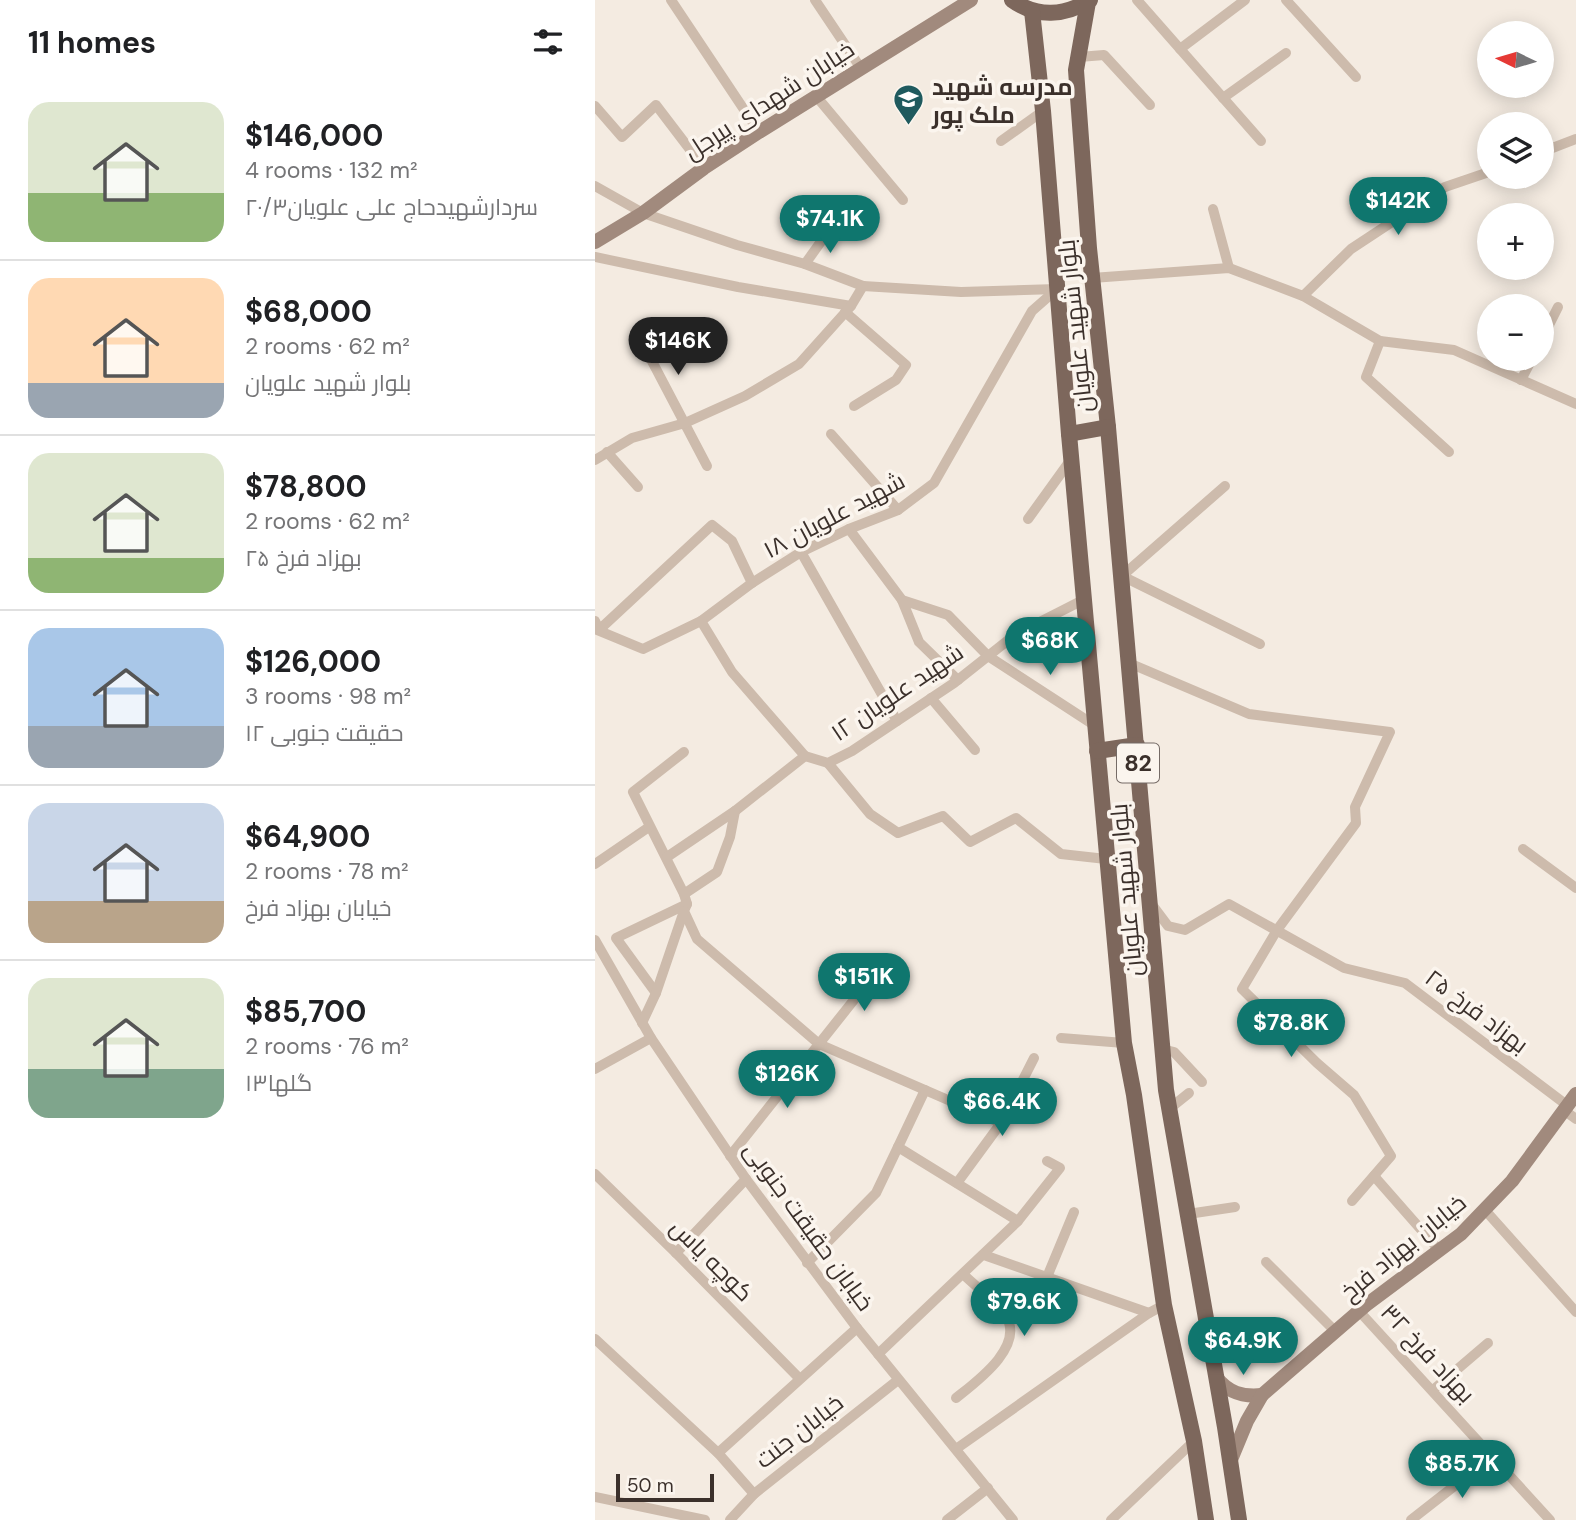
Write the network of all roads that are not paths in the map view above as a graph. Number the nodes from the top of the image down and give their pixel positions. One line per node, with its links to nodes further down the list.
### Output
1 (671, 0): 20 (street)
2 (815, 0): 13 (street)
3 (1012, 0): 9 (main road, 82)
4 (1137, 0): 10 (street)
5 (1245, 0): 10 (street)
6 (1286, 0): 14 (street)
7 (967, 1): 13 (street, خیابان شهدای پیرجل)
8 (1089, 1): 9 (main road, 82); 12 (main road, بلوار شهید علویان / 82)
9 (1032, 11): 19 (main road, بلوار شهید علویان / 82)
10 (1179, 49): 16 (street)
11 (1286, 53): 16 (street)
12 (1079, 57): 17 (street); 36 (main road, بلوار شهید علویان / 82)
13 (860, 67): 15 (street, خیابان شهدای پیرجل)
14 (1356, 77)
15 (816, 96): 20 (street, خیابان شهدای پیرجل); 28 (street)
16 (1223, 98): 23 (street)
17 (1150, 105)
18 (595, 106): 25 (street)
19 (1043, 111): 22 (street); 38 (main road, بلوار شهید علویان / 82)
20 (759, 132): 25 (street, خیابان شهدای پیرجل)
21 (1576, 139): 24 (street)
22 (1001, 141)
23 (1261, 141)
24 (1554, 147)
25 (703, 168): 30 (street, خیابان شهدای پیرجل)
26 (1477, 176): 39 (street)
27 (595, 186): 30 (street)
28 (903, 200)
29 (1213, 209): 35 (street)
30 (643, 213): 32 (street, خیابان شهدای پیرجل); 34 (street)
31 (830, 229): 34 (street)
32 (595, 242)
33 (595, 257): 41 (street)
34 (805, 264): 37 (street)
35 (1229, 268): 36 (street); 39 (street)
36 (1092, 278): 50 (main road, بلوار شهید علویان / 82)
37 (863, 286): 38 (street); 41 (street)
38 (1057, 289): 52 (main road, بلوار شهید علویان / 82); 60 (street, شهید علویان ۱۸)
39 (1303, 296): 43 (street)
40 (1558, 307): 42 (street)
41 (848, 309): 48 (street); 49 (street)
42 (1554, 315)
43 (1380, 341): 46 (street); 54 (street)
44 (644, 346): 49 (street)
45 (1526, 371): 46 (street)
46 (1521, 380): 47 (street)
47 (1576, 404)
48 (854, 406)
49 (685, 423): 53 (street); 57 (street)
50 (1108, 428): 52 (main road); 64 (main road, بلوار شهید علویان / 82)
51 (831, 434): 60 (street)
52 (1069, 434): 55 (main road, بلوار شهید علویان / 82)
53 (607, 452): 56 (street); 58 (street)
54 (1449, 452)
55 (1072, 458): 61 (street); 66 (main road, بلوار شهید علویان / 82)
56 (595, 460)
57 (707, 466)
58 (638, 486)
59 (1225, 486): 64 (street)
60 (898, 510): 62 (street, شهید علویان ۱۸)
61 (1028, 519)
62 (849, 529): 63 (street, شهید علویان ۱۸); 67 (street)
63 (801, 552): 65 (street, شهید علویان ۱۸); 75 (street)
64 (1122, 576): 70 (street); 72 (main road, بلوار شهید علویان / 82)
65 (753, 583): 68 (street, شهید علویان ۱۸); 69 (street)
66 (1085, 599): 71 (street, شهید علویان ۱۲); 76 (main road, بلوار شهید علویان / 82)
67 (902, 600): 71 (street); 73 (street)
68 (701, 621): 69 (street, شهید علویان ۱۸); 81 (street)
69 (596, 627)
70 (1260, 644)
71 (988, 656): 73 (street, شهید علویان ۱۲); 76 (street)
72 (1129, 663): 77 (main road, بلوار شهید علویان / 82); 92 (street)
73 (958, 680): 74 (street, شهید علویان ۱۲)
74 (931, 698): 75 (street, شهید علویان ۱۲); 78 (street)
75 (897, 721): 82 (street, شهید علویان ۱۲)
76 (1094, 725): 79 (main road, بلوار شهید علویان / 82)
77 (1137, 746): 79 (main road); 90 (main road, بلوار شهید علویان / 82)
78 (975, 750)
79 (1097, 751): 87 (main road, بلوار شهید علویان / 82)
80 (684, 752): 84 (street)
81 (805, 756): 82 (street, شهید علویان ۱۲); 83 (street, شهید علویان ۱۲)
82 (828, 763): 87 (street)
83 (735, 811): 86 (street, شهید علویان ۱۲); 91 (street)
84 (649, 827): 86 (street); 88 (street)
85 (1523, 849): 89 (street)
86 (667, 857): 91 (street)
87 (1106, 859): 99 (main road, بلوار شهید علویان / 82)
88 (595, 864)
89 (1576, 888)
90 (1150, 902): 92 (street, بهزاد فرخ ۲۵); 101 (main road, بلوار شهید علویان / 82)
91 (685, 903): 95 (street); 95 (street); 100 (street)
92 (1277, 930): 107 (street, بهزاد فرخ ۲۵); 114 (street)
93 (595, 940): 96 (street, خیابان حقیقت جنوبی)
94 (879, 961): 100 (street)
95 (656, 993): 96 (street)
96 (642, 1023): 97 (street, خیابان حقیقت جنوبی)
97 (651, 1038): 103 (street); 111 (street, خیابان حقیقت جنوبی)
98 (1061, 1038): 99 (street)
99 (1124, 1043): 130 (main road, بلوار شهید علویان / 82)
100 (820, 1044): 105 (street); 111 (street)
101 (1162, 1049): 104 (street); 108 (main road, بلوار شهید علویان / 82)
102 (1034, 1058): 109 (street)
103 (595, 1069)
104 (1202, 1082)
105 (925, 1090): 109 (street); 110 (street)
106 (1189, 1093): 108 (street)
107 (1571, 1108): 119 (street, خیابان بهزاد فرخ)
108 (1169, 1109): 121 (main road, بلوار شهید علویان / 82)
109 (1001, 1123): 116 (street)
110 (898, 1147): 116 (street); 127 (street)
111 (730, 1156): 115 (street, خیابان حقیقت جنوبی)
112 (1047, 1161): 122 (street)
113 (595, 1174): 124 (street, کوچه یاس)
114 (1374, 1176): 117 (street); 123 (street)
115 (746, 1179): 124 (street); 127 (street, خیابان حقیقت جنوبی)
116 (957, 1183): 122 (street)
117 (1352, 1201)
118 (1235, 1207): 121 (street)
119 (1485, 1210): 123 (street, خیابان بهزاد فرخ); 132 (street)
120 (1074, 1212): 129 (street)
121 (1188, 1214): 139 (main road, بلوار شهید علویان / 82)
122 (1018, 1221): 125 (street)
123 (1439, 1250): 131 (street, خیابان بهزاد فرخ)
124 (676, 1252): 140 (street, کوچه یاس)
125 (984, 1255): 128 (street); 129 (street)
126 (1266, 1262): 135 (street)
127 (807, 1263): 134 (street, خیابان حقیقت جنوبی)
128 (963, 1274): 138 (street); 144 (street)
129 (1047, 1277): 133 (street)
130 (1164, 1305): 133 (street); 145 (main road, بلوار شهید علویان / 82)
131 (1359, 1311): 135 (street, خیابان بهزاد فرخ); 142 (street, بهزاد فرخ ۳۲)
132 (1576, 1312)
133 (1149, 1313): 146 (street)
134 (857, 1328): 138 (street, خیابان حقیقت جنوبی); 140 (street)
135 (1335, 1331): 143 (street, خیابان بهزاد فرخ)
136 (595, 1339): 147 (street)
137 (1488, 1343): 142 (street)
138 (878, 1354): 141 (street, خیابان حقیقت جنوبی)
139 (1216, 1377): 143 (street); 149 (main road, بلوار شهید علویان / 82)
140 (799, 1378): 147 (street)
141 (898, 1380): 146 (street, خیابان حقیقت جنوبی); 151 (street, خیابان جنت)
142 (1433, 1390): 148 (street, بهزاد فرخ ۳۲)
143 (1262, 1395): 149 (street, خیابان بهزاد فرخ)
144 (956, 1398)
145 (1194, 1441): 157 (street); 158 (main road, بلوار شهید علویان / 82)
146 (956, 1449): 150 (street, خیابان حقیقت جنوبی)
147 (718, 1453): 151 (street)
148 (1494, 1455): 160 (street); 161 (street, بهزاد فرخ ۳۲)
149 (1230, 1462): 159 (main road, بلوار شهید علویان / 82)
150 (988, 1488): 155 (street); 156 (street, خیابان حقیقت جنوبی)
151 (754, 1494): 154 (street, خیابان جنت)
152 (595, 1497): 153 (street)
153 (705, 1520)
154 (730, 1520)
155 (947, 1520)
156 (1013, 1520)
157 (1111, 1520)
158 (1206, 1520)
159 (1239, 1520)
160 (1411, 1520)
161 (1550, 1520)

